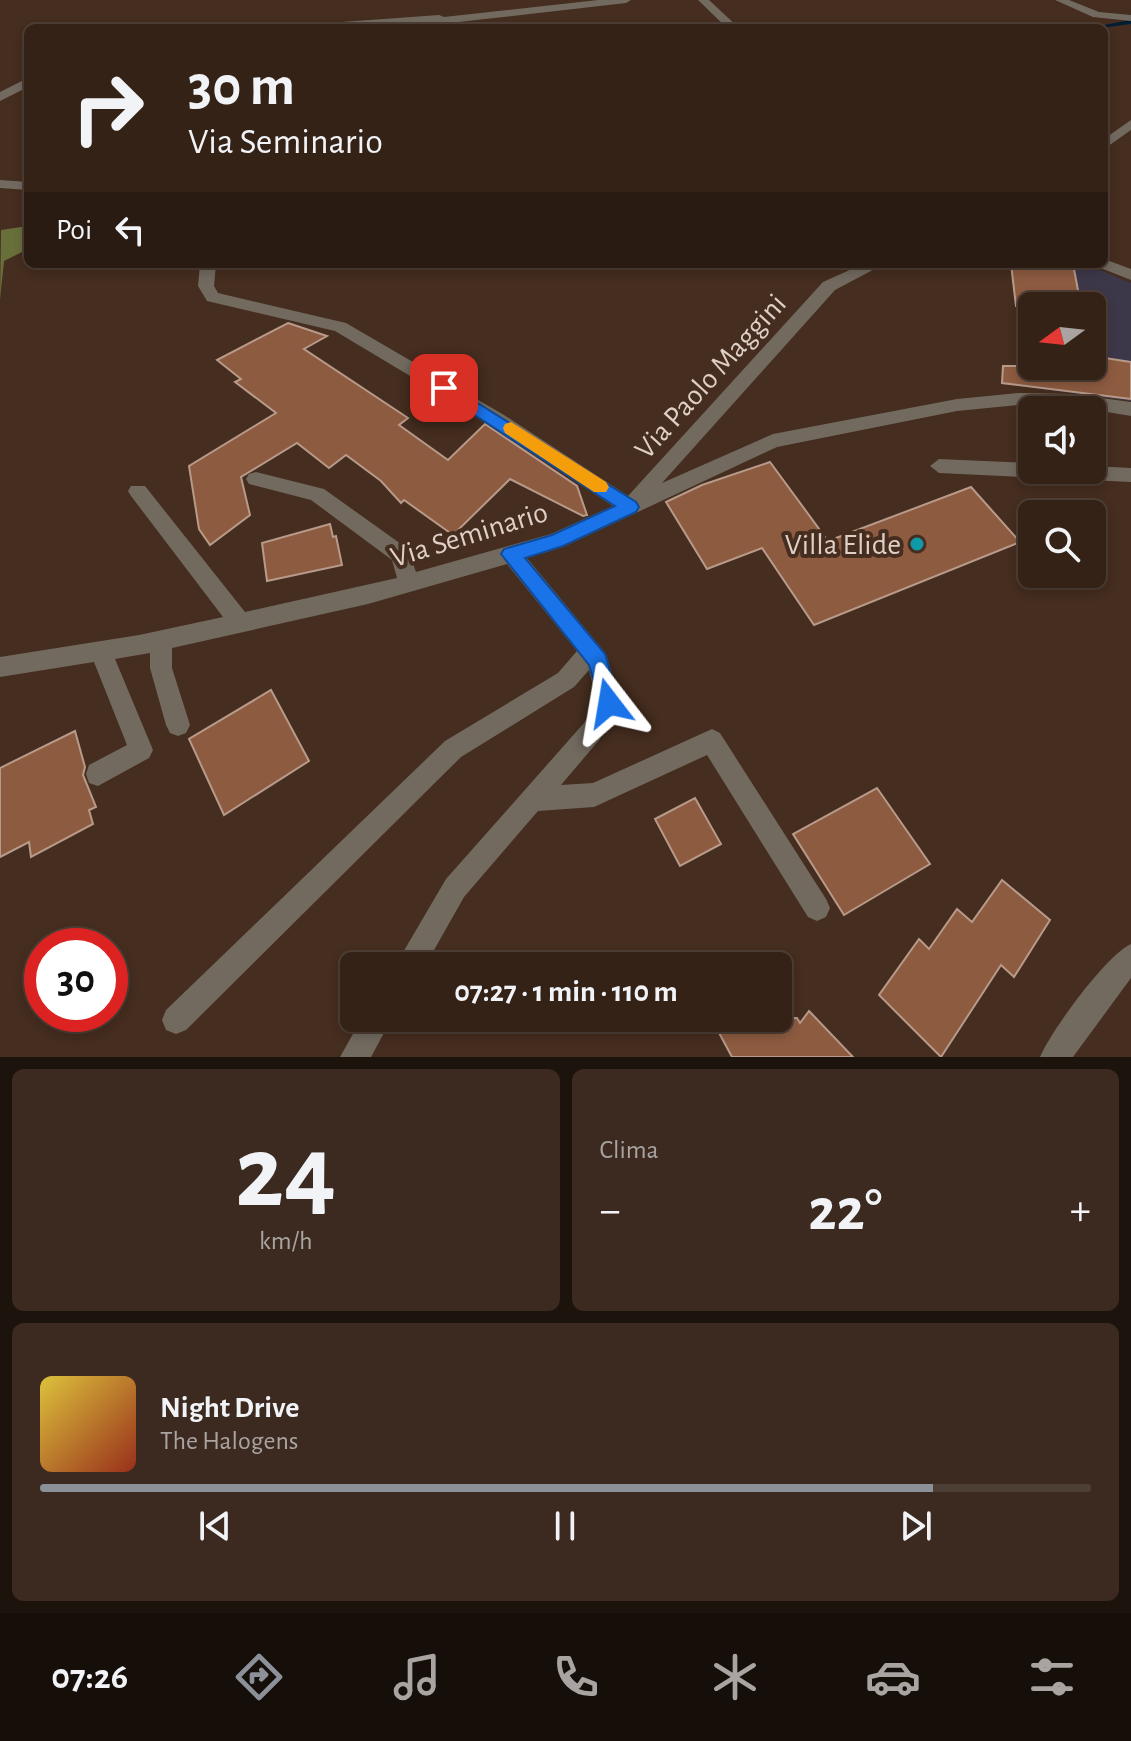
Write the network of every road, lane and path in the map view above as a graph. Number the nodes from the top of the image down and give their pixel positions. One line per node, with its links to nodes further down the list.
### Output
1 (626, 0): 5 (street)
2 (703, 0): 7 (street)
3 (1060, 0): 4 (street)
4 (1131, 18)
5 (440, 19): 6 (street)
6 (362, 24)
7 (729, 24)
8 (24, 83): 10 (street)
9 (24, 84): 11 (street)
10 (0, 88)
11 (0, 97)
12 (1131, 124): 13 (street)
13 (1108, 142)
14 (0, 184): 15 (street)
15 (24, 186)
16 (1108, 266): 19 (street)
17 (208, 268): 25 (street)
18 (867, 268): 25 (street, Via Paolo Maggini)
19 (1131, 275)
20 (1131, 409): 25 (street, Via Seminario)
21 (939, 466): 22 (street)
22 (1131, 475)
23 (256, 479): 27 (street)
24 (138, 491): 28 (street)
25 (630, 507): 26 (street, Via Seminario)
26 (511, 554): 27 (street, Via Seminario); 31 (street)
27 (409, 583): 28 (street, Via Seminario)
28 (241, 623): 29 (street, Via Seminario)
29 (161, 640): 30 (street, Via Seminario); 33 (street)
30 (101, 651): 32 (street, Via Seminario); 34 (street)
31 (590, 652): 35 (street); 39 (street)
32 (0, 667)
33 (178, 725)
34 (98, 774)
35 (533, 799): 36 (street); 37 (street)
36 (817, 908)
37 (417, 952)
38 (1131, 958): 42 (street)
39 (176, 1020)
40 (370, 1032): 41 (street)
41 (355, 1057)
42 (1055, 1057)

